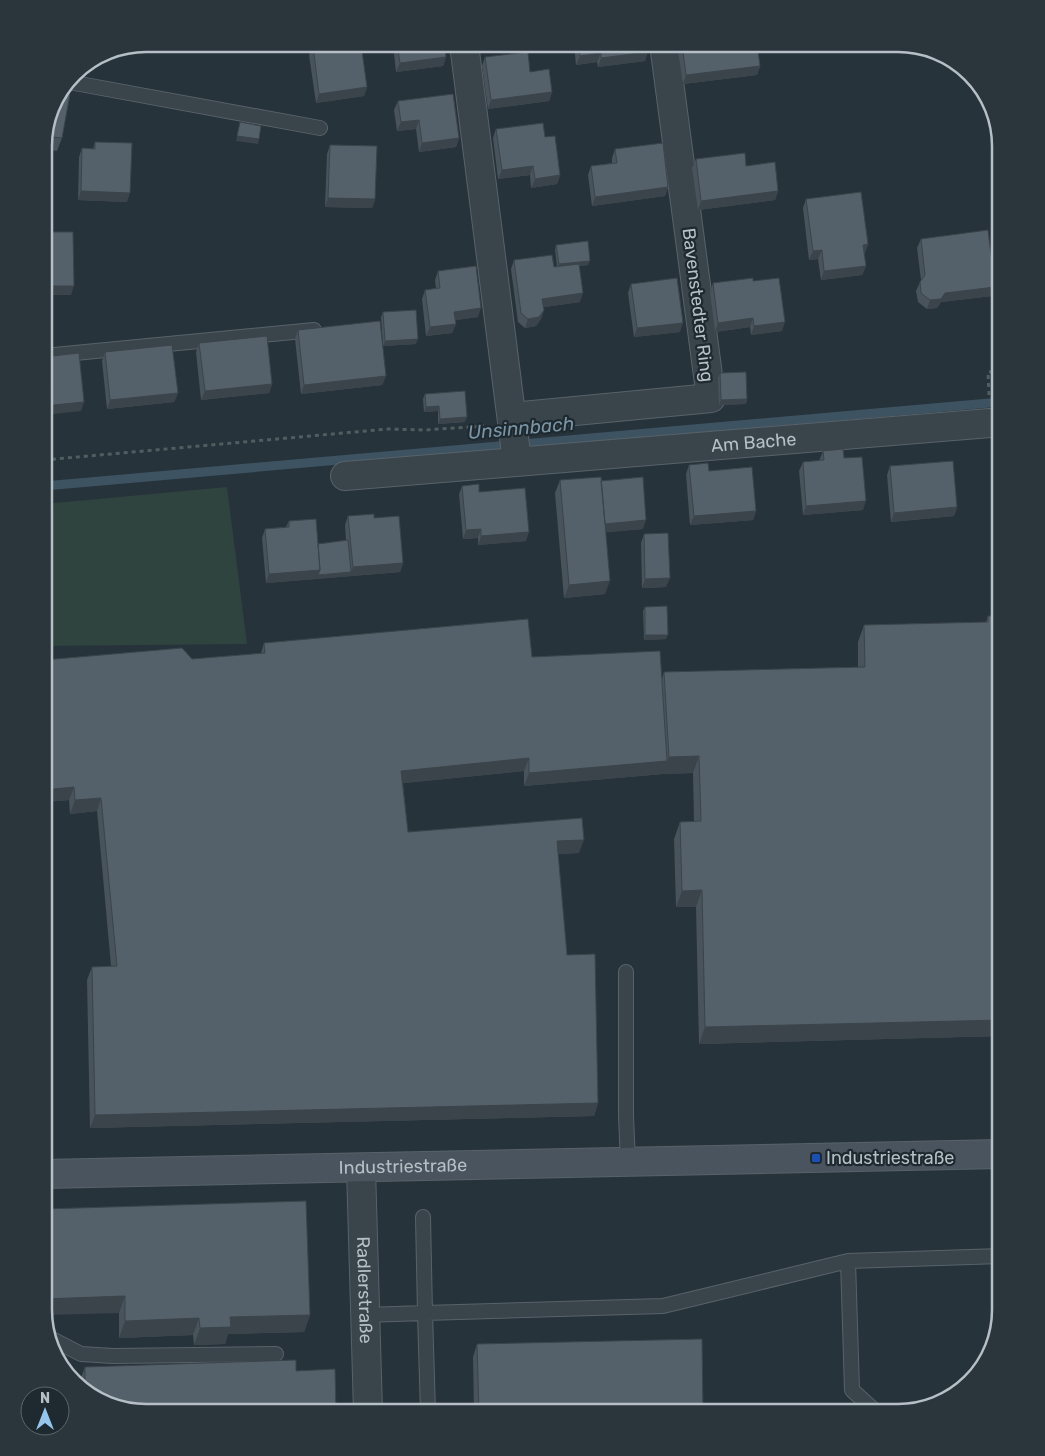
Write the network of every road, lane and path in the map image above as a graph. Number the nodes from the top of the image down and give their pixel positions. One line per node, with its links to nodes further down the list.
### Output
1 (465, 53): 10 (street)
2 (665, 53): 10 (street, Bavenstedter Ring)
3 (77, 83): 4 (lane)
4 (320, 128)
5 (327, 328): 6 (lane)
6 (53, 355)
7 (992, 372): 8 (path)
8 (988, 382)
9 (990, 423): 10 (street, Am Bache)
10 (514, 438): 11 (path); 12 (street, Am Bache)
11 (53, 459)
12 (345, 476)
13 (626, 972): 15 (lane)
14 (992, 1154): 15 (street, Industriestraße)
15 (628, 1162): 16 (street, Industriestraße)
16 (361, 1168): 17 (street, Industriestraße); 22 (street, Radlerstraße)
17 (52, 1174)
18 (423, 1217): 21 (lane)
19 (992, 1256): 20 (lane)
20 (848, 1260): 21 (lane); 27 (lane)
21 (426, 1313): 22 (lane); 26 (lane)
22 (365, 1315): 25 (street, Radlerstraße)
23 (59, 1343): 24 (lane)
24 (276, 1354)
25 (368, 1403)
26 (428, 1403)
27 (867, 1404)

